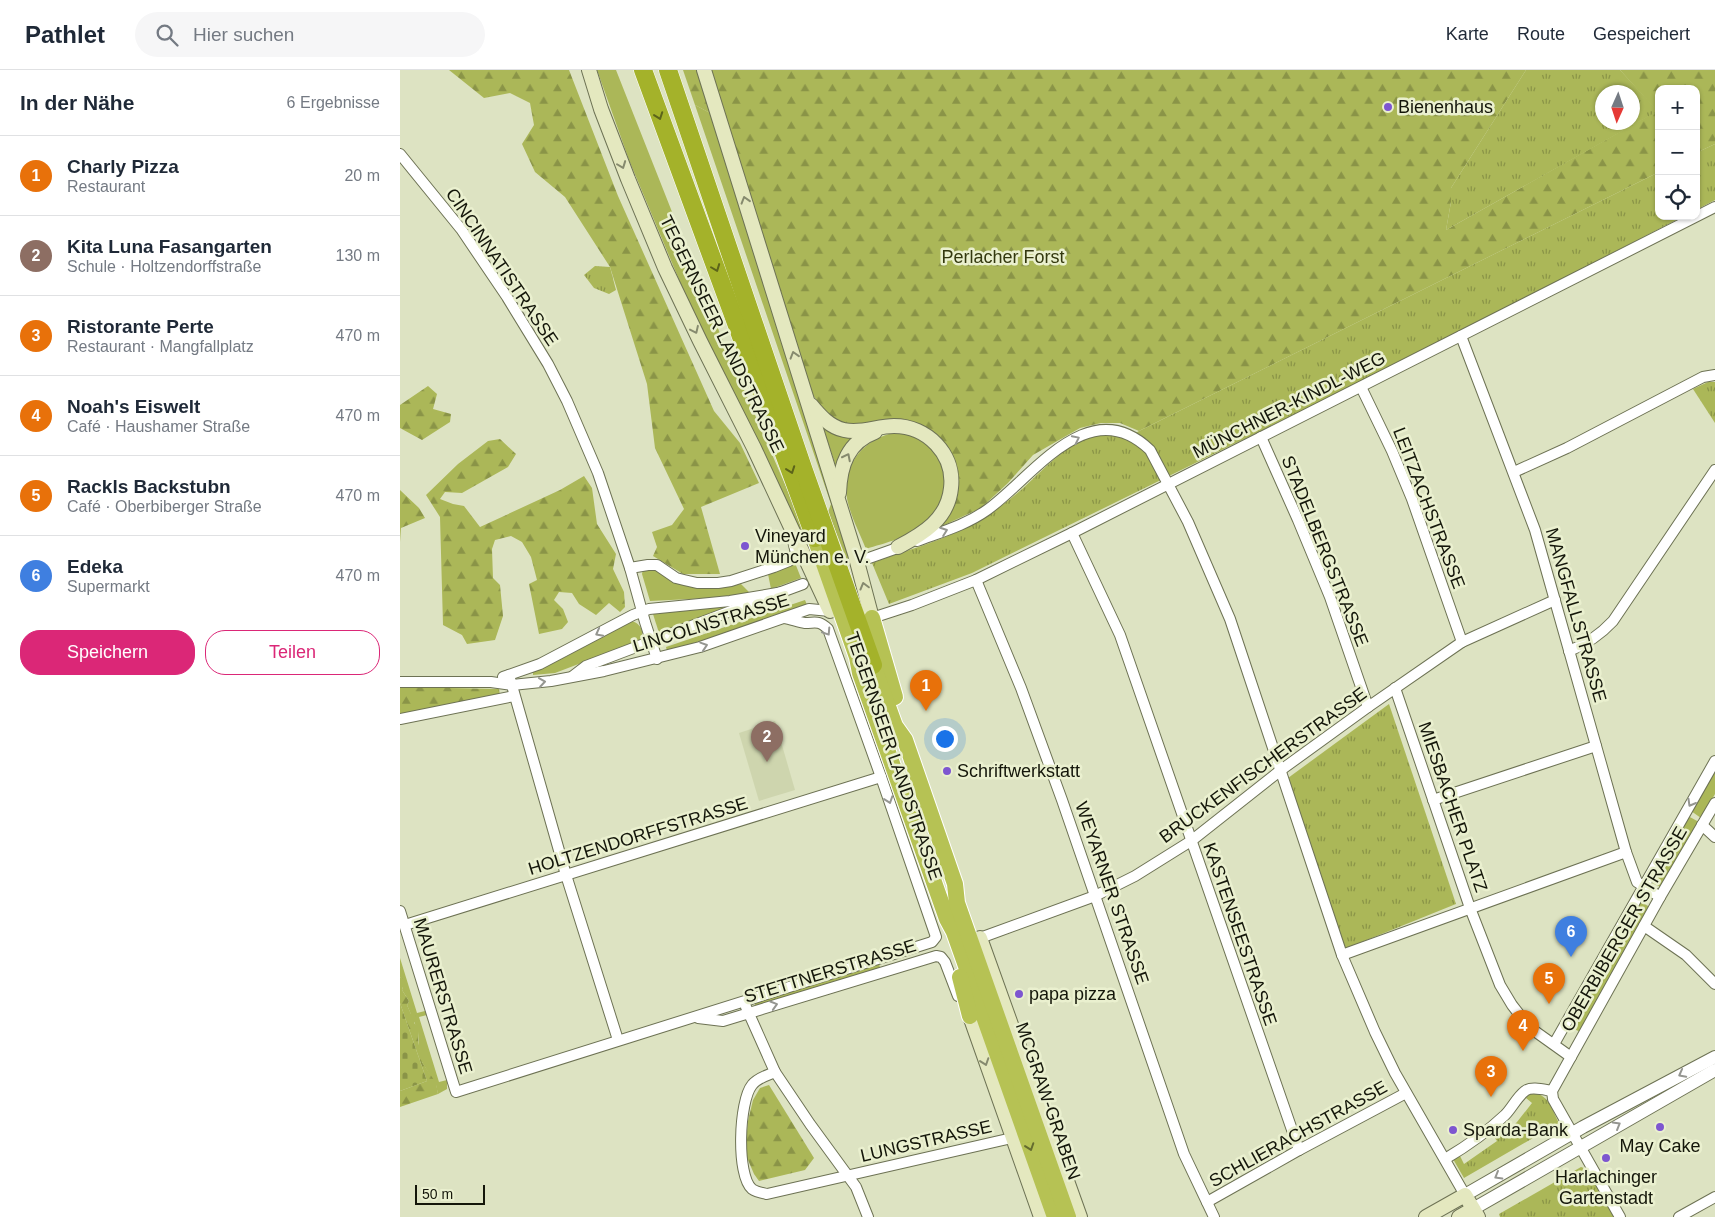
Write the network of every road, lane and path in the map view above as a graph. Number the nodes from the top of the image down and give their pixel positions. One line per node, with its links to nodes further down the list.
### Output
1 (589, 70): 17 (main road, TEGERNSEER LANDSTRASSE, one-way to 17)
2 (643, 70): 19 (highway, one-way to 19)
3 (668, 70): 35 (highway)
4 (704, 70): 10 (main road, TEGERNSEER LANDSTRASSE, one-way to 4)
5 (400, 154): 22 (street, CINCINNATISTRASSE)
6 (1715, 208): 7 (street, MÜNCHNER-KINDL-WEG)
7 (1461, 336): 9 (street, MÜNCHNER-KINDL-WEG); 14 (street, MANGFALLSTRASSE)
8 (1715, 375): 14 (street)
9 (1361, 387): 12 (street, MÜNCHNER-KINDL-WEG); 32 (street, LEITZACHSTRASSE)
10 (808, 401): 11 (main road); 16 (main road, TEGERNSEER LANDSTRASSE)
11 (892, 426): 16 (main road, one-way to 11); 20 (main road)
12 (1261, 437): 15 (street, MÜNCHNER-KINDL-WEG); 41 (street, STADELBERGSTRASSE)
13 (1715, 470): 33 (street)
14 (1514, 472): 26 (street, MANGFALLSTRASSE)
15 (1169, 484): 18 (street, MÜNCHNER-KINDL-WEG); 20 (street, one-way to 15); 46 (street)
16 (839, 504): 30 (main road, TEGERNSEER LANDSTRASSE, one-way to 16)
17 (790, 528): 22 (street); 27 (main road, TEGERNSEER LANDSTRASSE)
18 (1072, 533): 23 (street, MÜNCHNER-KINDL-WEG); 52 (street, KASTENSEESTRASSE)
19 (815, 538): 35 (highway)
20 (898, 547): 21 (street)
21 (869, 558)
22 (630, 568): 28 (street, CINCINNATISTRASSE)
23 (976, 580): 30 (street, MÜNCHNER-KINDL-WEG); 57 (street, WEYARNER STRASSE)
24 (803, 584): 25 (street)
25 (782, 592): 28 (street, LINCOLNSTRASSE); 31 (street, LINCOLNSTRASSE)
26 (1555, 600): 32 (street, BRUCKENFISCHERSTRASSE); 33 (street, MANGFALLSTRASSE)
27 (830, 611): 29 (street, LINCOLNSTRASSE); 35 (highway)
28 (642, 612): 31 (street, CINCINNATISTRASSE); 37 (street, LINCOLNSTRASSE, one-way to 37)
29 (784, 618): 34 (street, LINCOLNSTRASSE, one-way to 29); 47 (street, TEGERNSEER LANDSTRASSE, one-way to 47)
30 (872, 618): 43 (highway)
31 (652, 641): 34 (street, CINCINNATISTRASSE); 36 (street, LINCOLNSTRASSE)
32 (1462, 642): 39 (street, BRUCKENFISCHERSTRASSE)
33 (1569, 651): 44 (street, MANGFALLSTRASSE)
34 (657, 659): 36 (street, LINCOLNSTRASSE)
35 (867, 669): 43 (highway); 61 (highway, TEGERNSEER LANDSTRASSE)
36 (572, 676): 37 (street, LINCOLNSTRASSE, one-way to 36)
37 (510, 680): 38 (street, LINCOLNSTRASSE); 40 (street)
38 (400, 682)
39 (1395, 688): 41 (street, BRUCKENFISCHERSTRASSE); 48 (street, MIESBACHER PLATZ)
40 (514, 696): 42 (street); 54 (street)
41 (1368, 707): 46 (street, BRUCKENFISCHERSTRASSE)
42 (400, 718)
43 (905, 740): 55 (highway, TEGERNSEER LANDSTRASSE)
44 (1596, 746): 48 (street); 53 (street, MANGFALLSTRASSE)
45 (1715, 761): 56 (street, OBERBIBERGER STRASSE, one-way to 56)
46 (1281, 770): 52 (street, BRUCKENFISCHERSTRASSE); 66 (street)
47 (881, 777): 54 (street, HOLTZENDORFFSTRASSE); 65 (street, TEGERNSEER LANDSTRASSE, one-way to 65)
48 (1434, 800): 59 (street, MIESBACHER PLATZ)
49 (1715, 803): 50 (street, OBERBIBERGER STRASSE)
50 (1702, 825): 51 (street); 58 (street, OBERBIBERGER STRASSE)
51 (1715, 837)
52 (1191, 841): 57 (street, BRUCKENFISCHERSTRASSE); 84 (street, KASTENSEESTRASSE)
53 (1626, 852): 56 (street, MANGFALLSTRASSE); 59 (street)
54 (566, 875): 62 (street, HOLTZENDORFFSTRASSE); 72 (street)
55 (955, 884): 64 (highway); 94 (highway, MCGRAW-GRABEN)
56 (1643, 887): 58 (street); 73 (street, OBERBIBERGER STRASSE)
57 (1095, 896): 64 (street, BRUCKENFISCHERSTRASSE); 89 (street, WEYARNER STRASSE)
58 (1660, 897): 63 (street, OBERBIBERGER STRASSE)
59 (1470, 908): 66 (street, MIESBACHER PLATZ); 73 (street)
60 (400, 911): 62 (street, MAURERSTRASSE)
61 (947, 919): 70 (highway); 93 (highway, MCGRAW-GRABEN, one-way to 93)
62 (405, 925): 79 (street, MAURERSTRASSE)
63 (1644, 926): 67 (street); 75 (street, OBERBIBERGER STRASSE)
64 (980, 938): 95 (main road)
65 (934, 940): 68 (street, STETTNERSTRASSE)
66 (1342, 955): 80 (street)
67 (1715, 984)
68 (744, 1002): 69 (street); 71 (street, STETTNERSTRASSE)
69 (748, 1014): 70 (street, STETTNERSTRASSE, one-way to 70); 71 (street, STETTNERSTRASSE); 77 (street)
70 (970, 1016): 82 (main road, one-way to 82)
71 (692, 1018): 72 (street, STETTNERSTRASSE)
72 (618, 1040): 79 (street, STETTNERSTRASSE)
73 (1554, 1044): 75 (street, OBERBIBERGER STRASSE)
74 (1715, 1056): 81 (street, one-way to 81)
75 (1571, 1057): 78 (street)
76 (1715, 1070): 83 (street, one-way to 76)
77 (775, 1072): 86 (street); 86 (street, LUNGSTRASSE)
78 (1552, 1091): 81 (street); 85 (street)
79 (456, 1092)
80 (1406, 1093): 84 (street, SCHLIERACHSTRASSE); 85 (street)
81 (1572, 1133): 83 (street); 87 (street, one-way to 87)
82 (1012, 1138): 86 (street, LUNGSTRASSE); 92 (main road)
83 (1580, 1146): 90 (street); 99 (street)
84 (1299, 1150): 89 (street, SCHLIERACHSTRASSE)
85 (1445, 1159): 87 (street)
86 (848, 1176): 91 (street)
87 (1464, 1195): 90 (main road); 97 (main road)
88 (1715, 1197): 100 (street)
89 (1207, 1202): 96 (street, WEYARNER STRASSE)
90 (1475, 1213): 98 (main road)
91 (868, 1217)
92 (1041, 1217)
93 (1055, 1217)
94 (1068, 1217)
95 (1080, 1217)
96 (1214, 1217)
97 (1426, 1217)
98 (1459, 1217)
99 (1620, 1217)
100 (1679, 1217)

